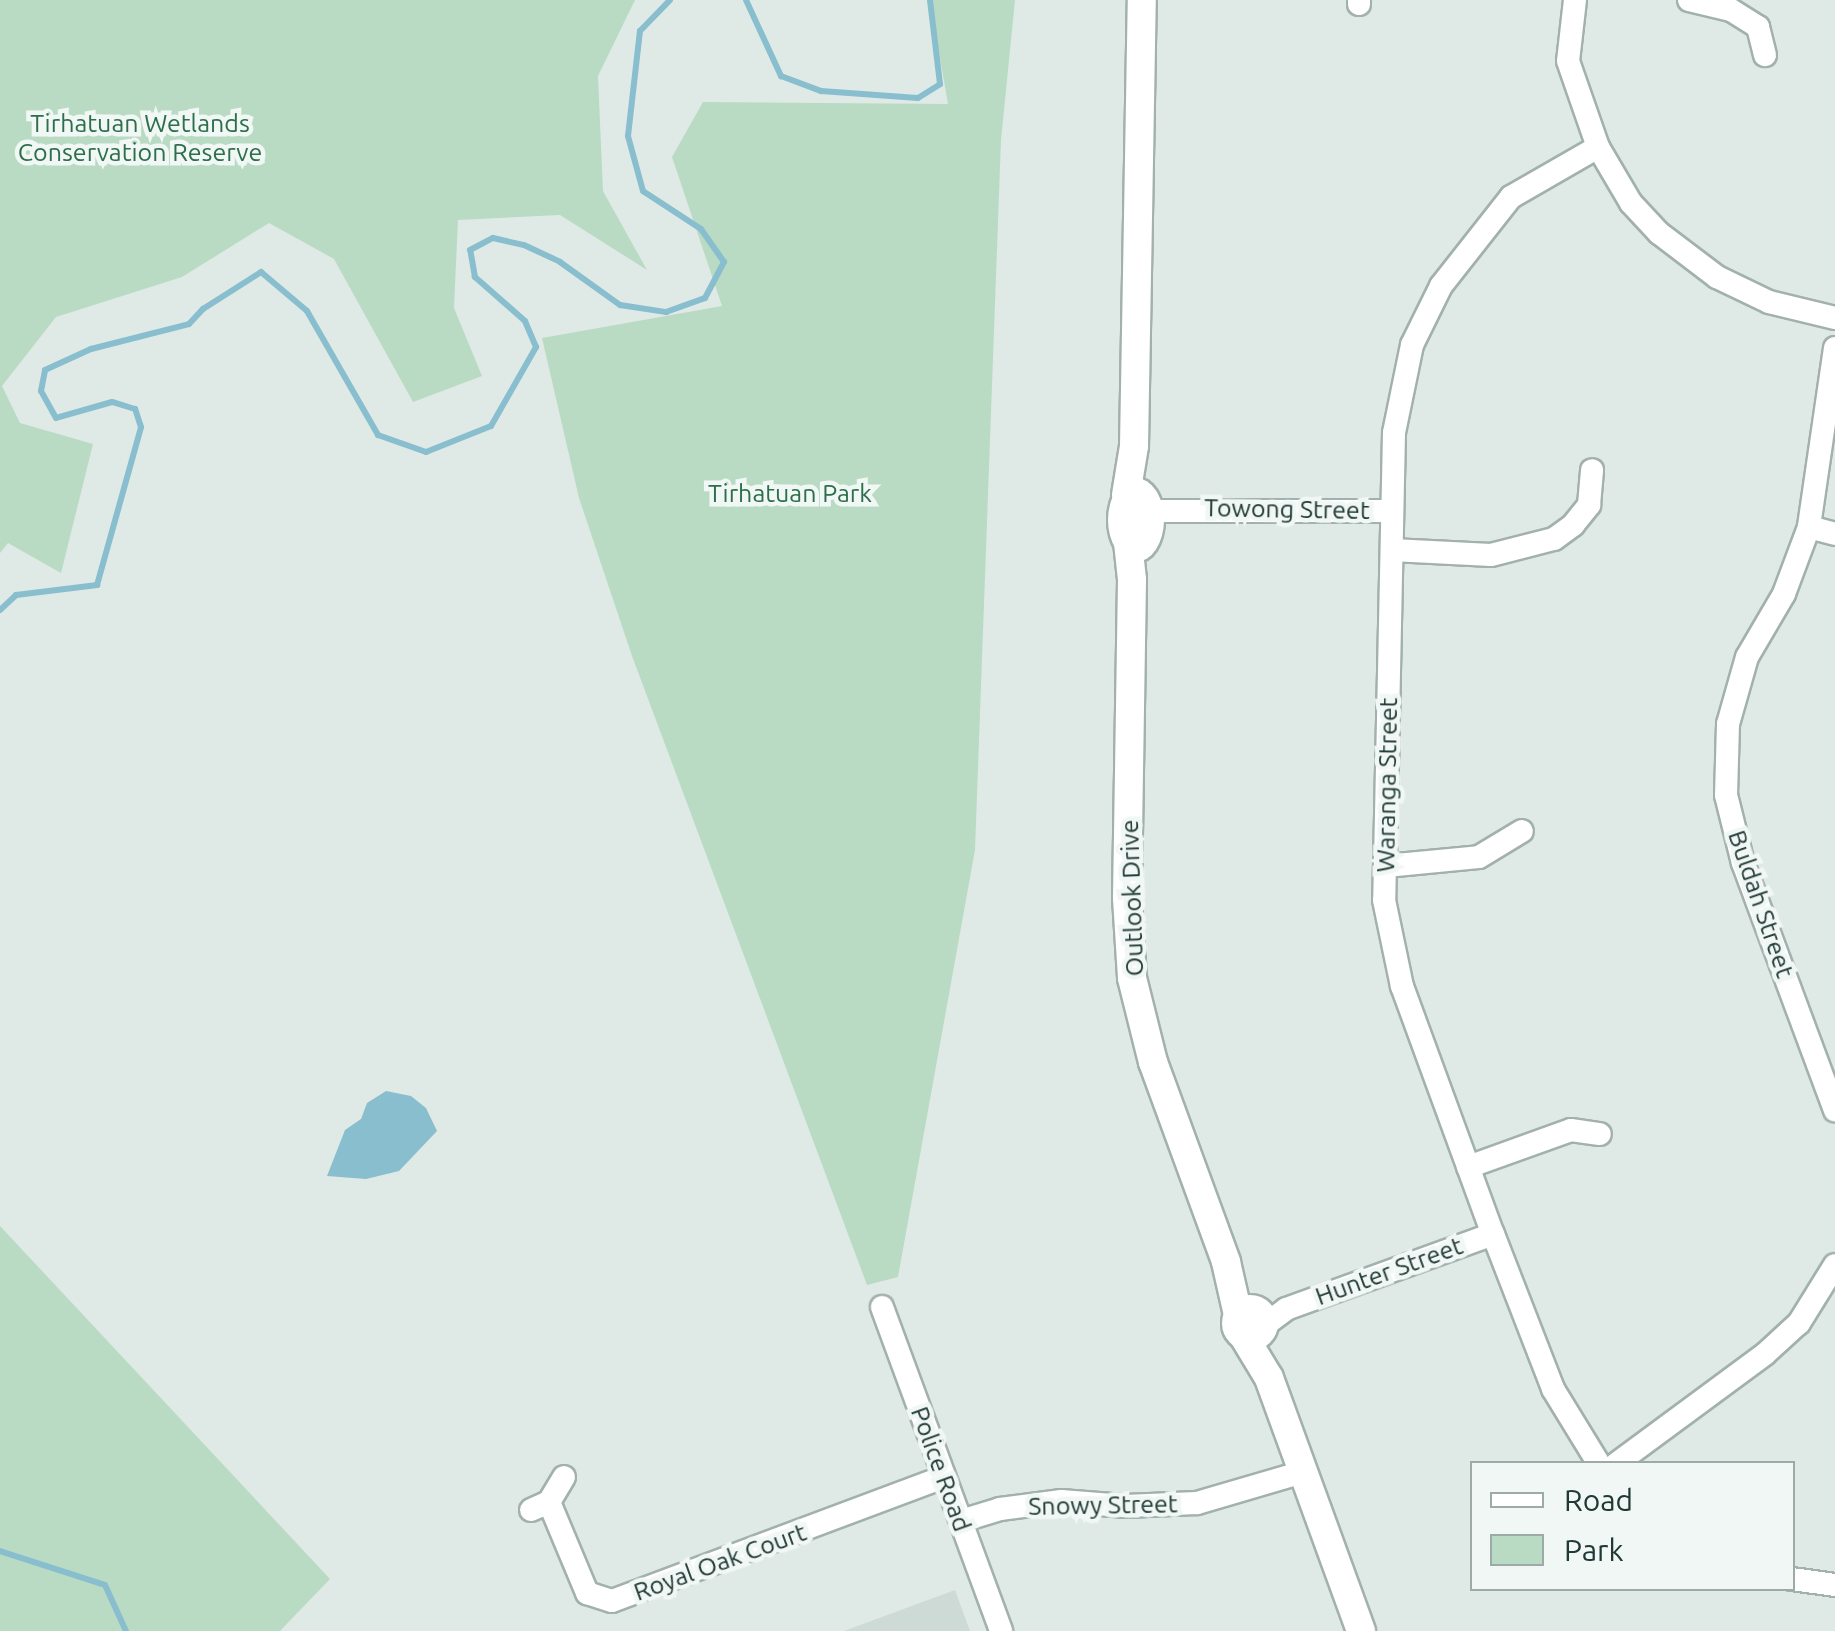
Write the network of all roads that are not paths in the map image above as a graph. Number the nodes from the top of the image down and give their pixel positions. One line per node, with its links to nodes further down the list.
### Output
1 (1142, 0): 9 (street, Outlook Drive)
2 (1575, 0): 5 (street)
3 (1690, 0): 4 (street)
4 (1764, 55)
5 (1598, 147): 6 (street); 10 (street, Waranga Street)
6 (1835, 318)
7 (1835, 348): 11 (street, Buldah Street)
8 (1592, 470): 13 (street)
9 (1139, 505): 10 (street, Towong Street); 22 (street, Outlook Drive)
10 (1391, 511): 13 (street, Waranga Street)
11 (1809, 527): 12 (street); 16 (street, Buldah Street)
12 (1835, 534)
13 (1392, 550): 15 (street, Waranga Street)
14 (1522, 831): 15 (street)
15 (1386, 866): 18 (street, Waranga Street)
16 (1835, 1110)
17 (1600, 1134): 18 (street)
18 (1468, 1166): 19 (street, Waranga Street)
19 (1493, 1234): 22 (street, Hunter Street); 23 (street, Waranga Street)
20 (1834, 1269): 24 (street)
21 (882, 1306): 27 (street, Police Road)
22 (1258, 1319): 25 (street, Outlook Drive)
23 (1598, 1461)
24 (1620, 1461)
25 (1303, 1472): 28 (street, Snowy Street); 32 (street, Outlook Drive)
26 (564, 1477): 27 (street, Royal Oak Court)
27 (944, 1478): 28 (street, Police Road)
28 (960, 1521): 31 (street, Police Road)
29 (1795, 1579): 30 (street)
30 (1835, 1585)
31 (1001, 1631)
32 (1362, 1631)

